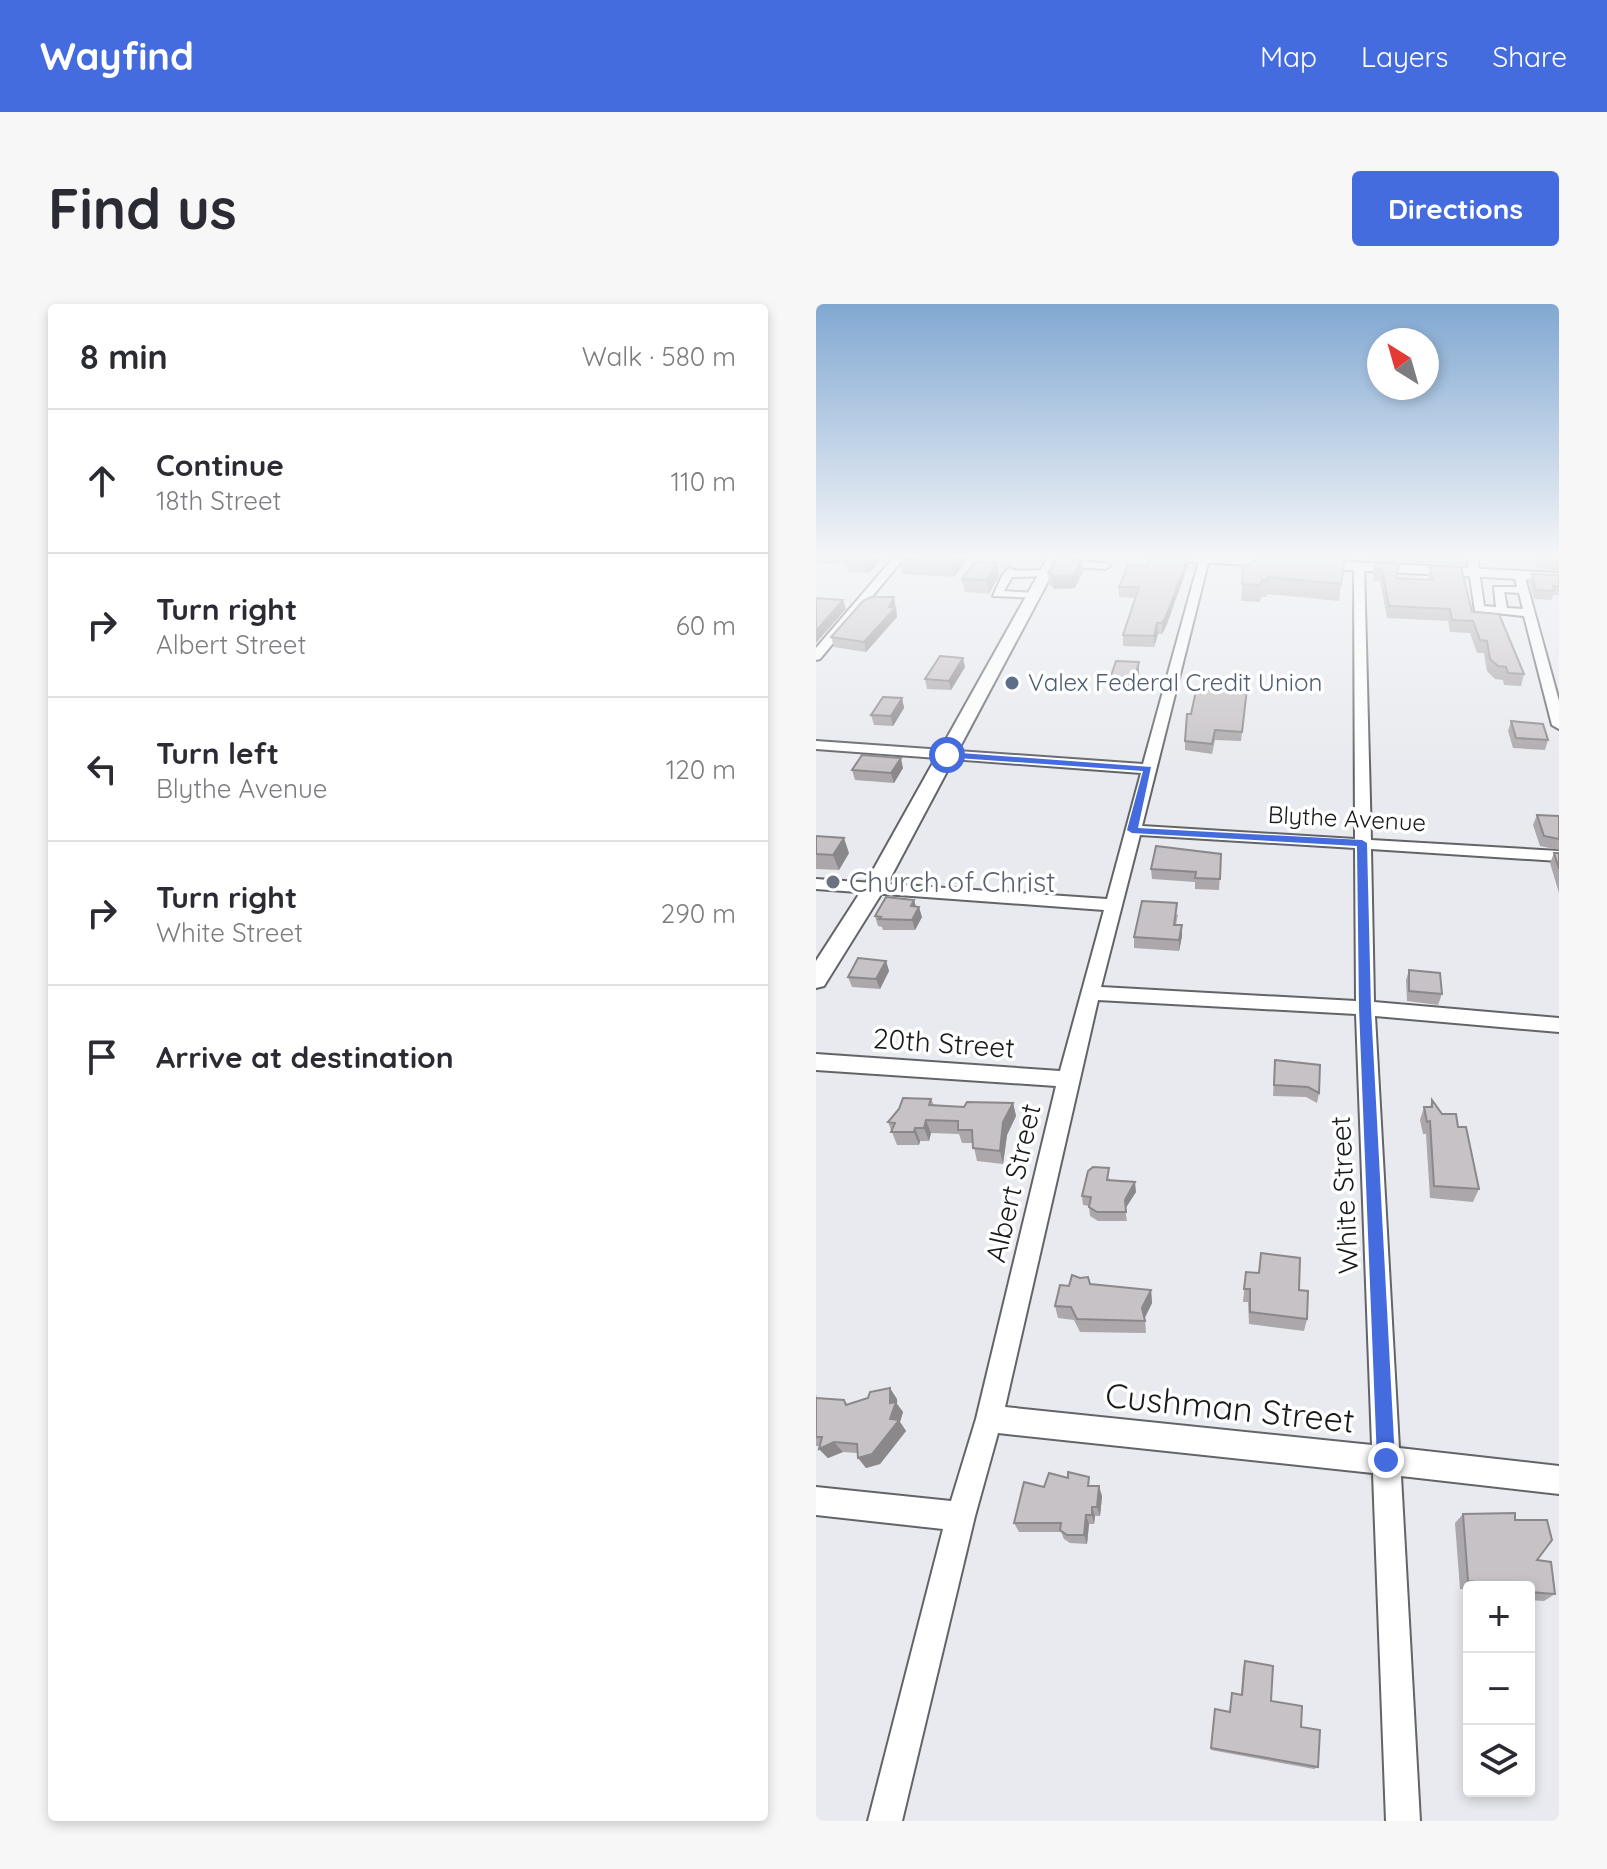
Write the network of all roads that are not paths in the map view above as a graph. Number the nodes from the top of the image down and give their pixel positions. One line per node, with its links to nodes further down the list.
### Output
1 (840, 628): 6 (street)
2 (1017, 628): 9 (main road)
3 (1175, 628): 10 (street, Albert Street)
4 (1360, 628): 12 (street, White Street)
5 (1533, 628): 7 (street)
6 (816, 656)
7 (1559, 725)
8 (816, 745): 9 (street)
9 (947, 755): 10 (street); 15 (main road)
10 (1148, 769): 11 (street, Albert Street)
11 (1132, 830): 12 (street, Blythe Avenue); 16 (street, Albert Street)
12 (1362, 843): 13 (street, Blythe Avenue); 19 (street, White Street)
13 (1559, 856)
14 (816, 884): 15 (street)
15 (874, 888): 16 (street); 17 (main road)
16 (1114, 905): 18 (street, Albert Street)
17 (816, 980)
18 (1091, 993): 19 (street); 22 (street, Albert Street)
19 (1365, 1008): 20 (street); 24 (street, White Street)
20 (1559, 1025)
21 (816, 1062): 22 (street, 20th Street)
22 (1068, 1079): 23 (street, Albert Street)
23 (989, 1419): 24 (street, Cushman Street); 27 (street, Albert Street)
24 (1386, 1460): 25 (street, Cushman Street); 29 (street, White Street)
25 (1559, 1480)
26 (816, 1501): 27 (street)
27 (961, 1516): 28 (street, Albert Street)
28 (885, 1821)
29 (1403, 1821)

